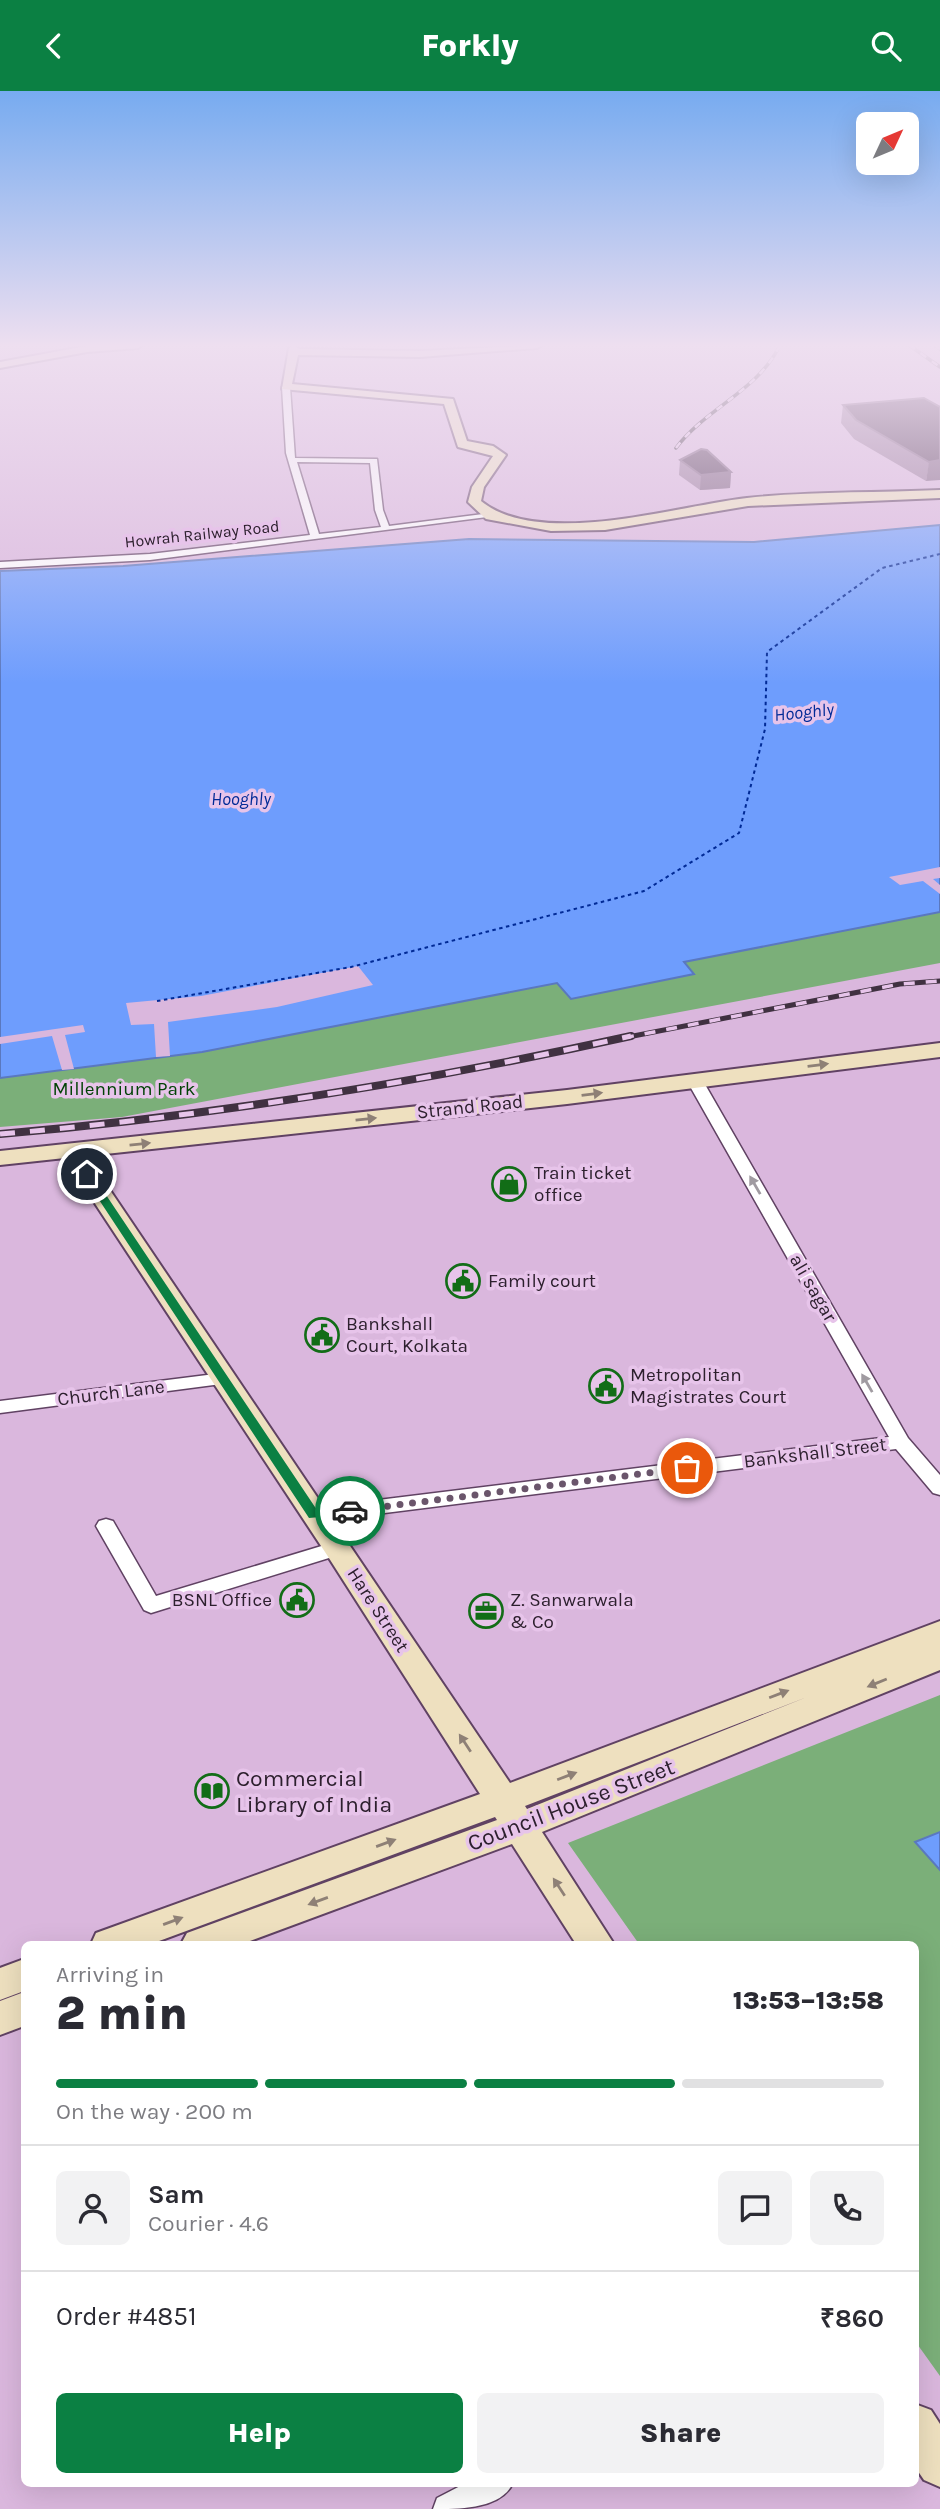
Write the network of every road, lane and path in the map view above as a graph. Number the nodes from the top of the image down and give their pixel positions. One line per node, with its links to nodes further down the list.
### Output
1 (498, 458): 4 (main road)
2 (292, 460): 5 (street); 6 (street)
3 (940, 494): 4 (main road)
4 (491, 516): 5 (street, Howrah Railway Road)
5 (386, 529): 6 (street, Howrah Railway Road)
6 (315, 537): 7 (street, Howrah Railway Road)
7 (0, 565)
8 (940, 1050): 9 (main road, Strand Road, one-way to 8)
9 (695, 1081): 10 (main road, Strand Road, one-way to 9); 14 (street, ali sagar, one-way to 9)
10 (72, 1151): 11 (main road, Strand Road); 12 (main road, Hare Street)
11 (0, 1158)
12 (223, 1379): 13 (street, Church Lane); 16 (main road, Hare Street)
13 (0, 1407)
14 (901, 1442): 15 (street, ali sagar); 16 (street, Bankshall Street)
15 (940, 1489)
16 (313, 1515): 18 (main road, Hare Street)
17 (106, 1525): 18 (street)
18 (338, 1548): 21 (main road, Hare Street, one-way to 18)
19 (940, 1633): 21 (main road, one-way to 19)
20 (940, 1657): 21 (main road, Council House Street, one-way to 21)
21 (511, 1813): 22 (main road, Council House Street, one-way to 21); 23 (main road, Council House Street, one-way to 23); 24 (main road, Hare Street, one-way to 21)
22 (118, 1941)
23 (207, 1941)
24 (594, 1941)
25 (21, 1976): 26 (main road)
26 (0, 1984)
27 (21, 2010): 28 (main road)
28 (0, 2018)
29 (919, 2432): 30 (main road)
30 (940, 2464)
31 (490, 2487): 32 (street)
32 (448, 2509)

